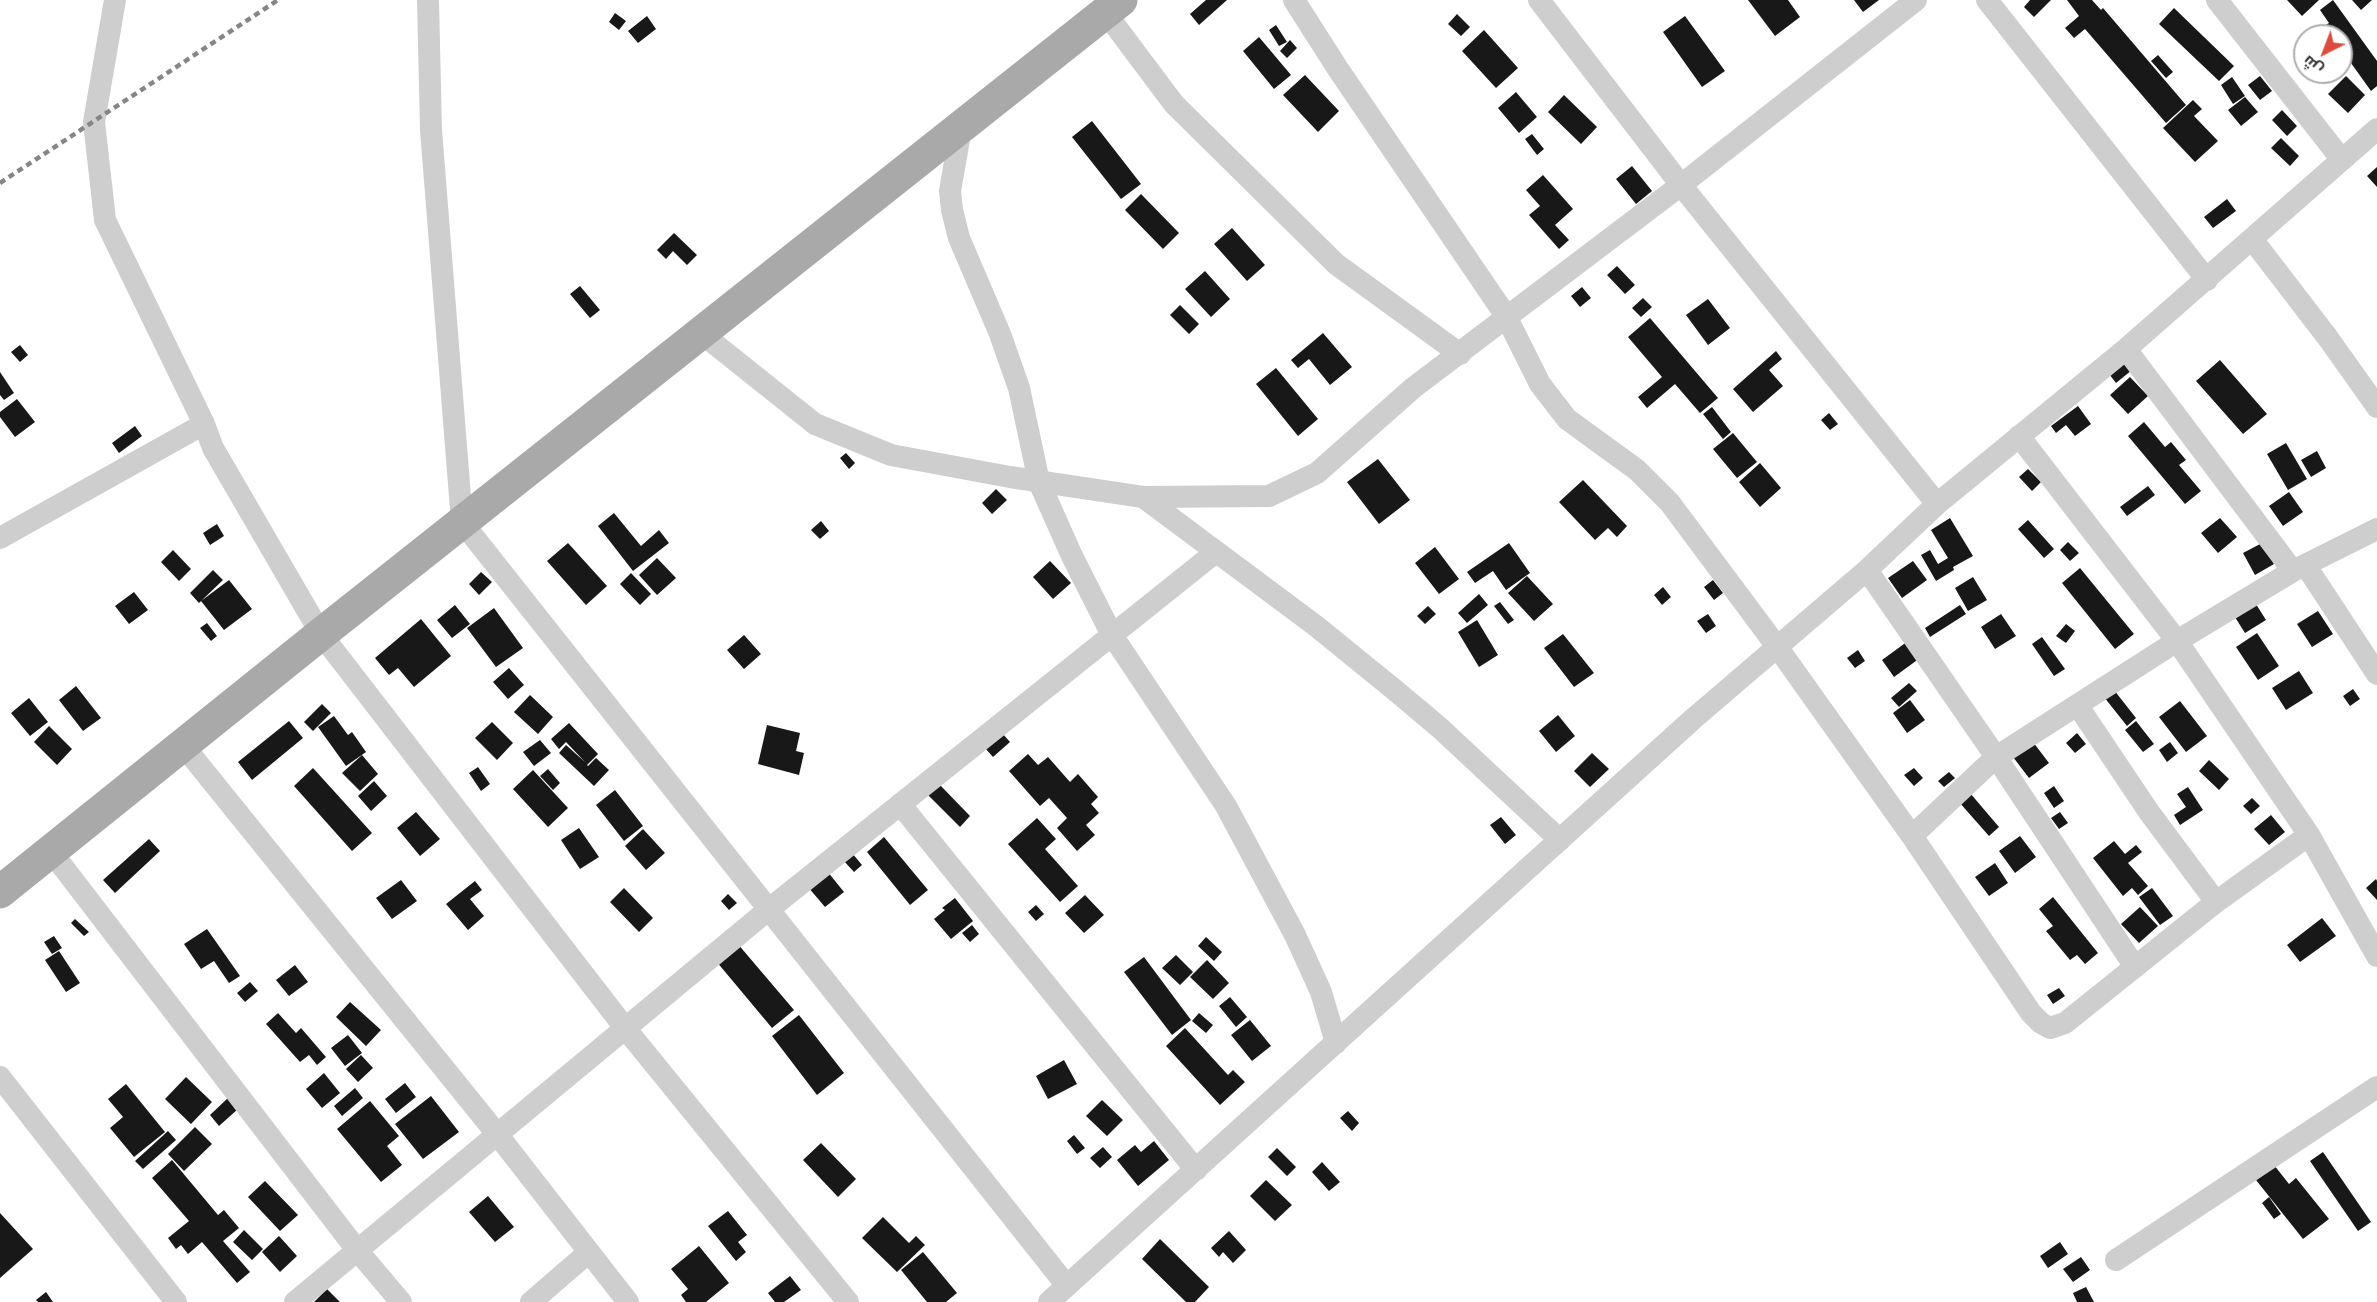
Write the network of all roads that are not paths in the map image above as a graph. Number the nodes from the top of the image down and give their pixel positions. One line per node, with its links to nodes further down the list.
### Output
1 (115, 0): 20 (street)
2 (428, 0): 25 (street)
3 (1294, 0): 15 (street)
4 (1539, 0): 12 (street)
5 (1916, 0): 12 (street)
6 (1986, 0): 14 (street)
7 (2217, 0): 11 (street)
8 (1113, 6): 9 (main road); 18 (street)
9 (961, 128): 16 (main road); 22 (street)
10 (2377, 129): 11 (street)
11 (2342, 160): 13 (street)
12 (1681, 185): 15 (street); 24 (street)
13 (2252, 239): 14 (street); 19 (street)
14 (2207, 280): 17 (street)
15 (1506, 316): 18 (street); 34 (street)
16 (701, 333): 22 (street); 25 (main road)
17 (2126, 349): 21 (street); 29 (street)
18 (1460, 354): 23 (street)
19 (2377, 406)
20 (204, 424): 27 (street); 31 (street)
21 (2019, 436): 24 (street); 33 (street)
22 (1039, 482): 23 (street); 32 (street)
23 (1143, 497): 28 (street)
24 (1937, 504): 30 (street)
25 (462, 522): 31 (main road); 46 (street)
26 (2377, 529): 29 (street)
27 (0, 538)
28 (1216, 552): 32 (street); 42 (street)
29 (2300, 568): 33 (street); 35 (street)
30 (1867, 570): 34 (street); 38 (street)
31 (321, 634): 37 (main road); 49 (street)
32 (1112, 635): 39 (street); 50 (street)
33 (2177, 642): 36 (street); 40 (street)
34 (1778, 648): 41 (street); 42 (street)
35 (2377, 674)
36 (2078, 706): 38 (street); 45 (street)
37 (182, 744): 43 (main road); 53 (street)
38 (1996, 757): 41 (street); 48 (street)
39 (900, 804): 46 (street); 54 (street)
40 (2309, 835): 45 (street); 47 (street)
41 (1912, 836): 48 (street)
42 (1560, 840): 50 (street)
43 (50, 850): 44 (main road); 55 (street)
44 (0, 892)
45 (2216, 902): 48 (street)
46 (768, 910): 49 (street); 58 (street)
47 (2373, 941)
48 (2135, 967)
49 (625, 1028): 53 (street); 64 (street)
50 (1336, 1043): 54 (street)
51 (0, 1077): 59 (street)
52 (2377, 1087): 57 (street)
53 (497, 1134): 55 (street); 56 (street)
54 (1196, 1170): 58 (street)
55 (357, 1250): 60 (street); 61 (street)
56 (589, 1252): 62 (street); 63 (street)
57 (2116, 1260)
58 (1067, 1286): 65 (street)
59 (176, 1302)
60 (295, 1302)
61 (400, 1302)
62 (531, 1302)
63 (628, 1302)
64 (848, 1302)
65 (1049, 1302)

